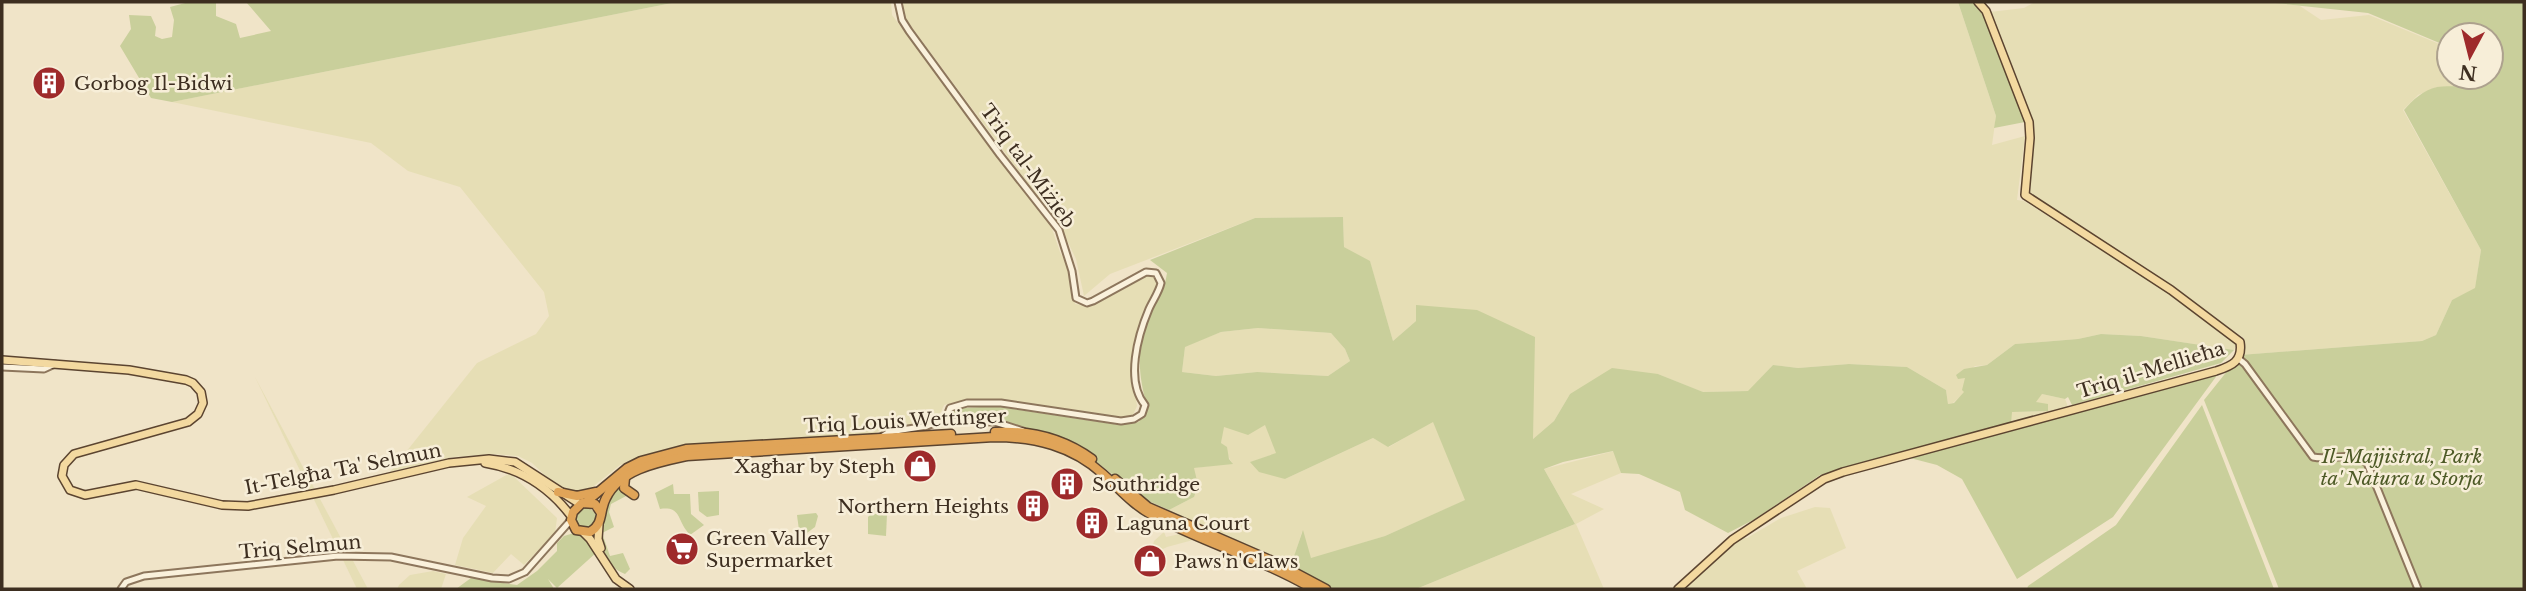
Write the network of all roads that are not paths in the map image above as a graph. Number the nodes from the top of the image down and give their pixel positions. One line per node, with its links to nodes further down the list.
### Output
1 (898, 2): 7 (street, Triq tal-Miżieb)
2 (1978, 2): 3 (main road, Triq il-Mellieħa)
3 (2239, 359): 26 (main road, Triq il-Mellieħa); 27 (street)
4 (2, 360): 5 (main road)
5 (55, 363): 6 (street); 10 (main road, It-Telgħa Ta' Selmun)
6 (2, 367)
7 (946, 418): 8 (street, Triq tal-Miżieb); 9 (street, Triq tal-Miżieb)
8 (1025, 432): 9 (highway, Triq Louis Wettinger); 25 (highway, Triq Louis Wettinger)
9 (878, 438): 13 (highway, Triq Louis Wettinger)
10 (472, 461): 12 (main road, It-Telgħa Ta' Selmun); 17 (main road, It-Telgħa Ta' Selmun)
11 (625, 478): 14 (highway); 16 (highway, Triq Louis Wettinger); 24 (highway, Triq Louis Wettinger)
12 (558, 492): 13 (highway); 15 (main road, It-Telgħa Ta' Selmun)
13 (597, 492): 15 (highway, Triq Louis Wettinger)
14 (634, 495)
15 (582, 503): 16 (highway); 17 (highway)
16 (601, 513): 18 (highway)
17 (571, 518): 19 (highway); 20 (street, Triq Selmun)
18 (599, 525): 19 (highway); 21 (main road)
19 (580, 532): 20 (street, Triq Selmun); 21 (main road)
20 (553, 540): 22 (street, Triq Selmun)
21 (622, 583): 23 (main road)
22 (121, 589)
23 (630, 589)
24 (1313, 589)
25 (1326, 589)
26 (1678, 589)
27 (2418, 589)

